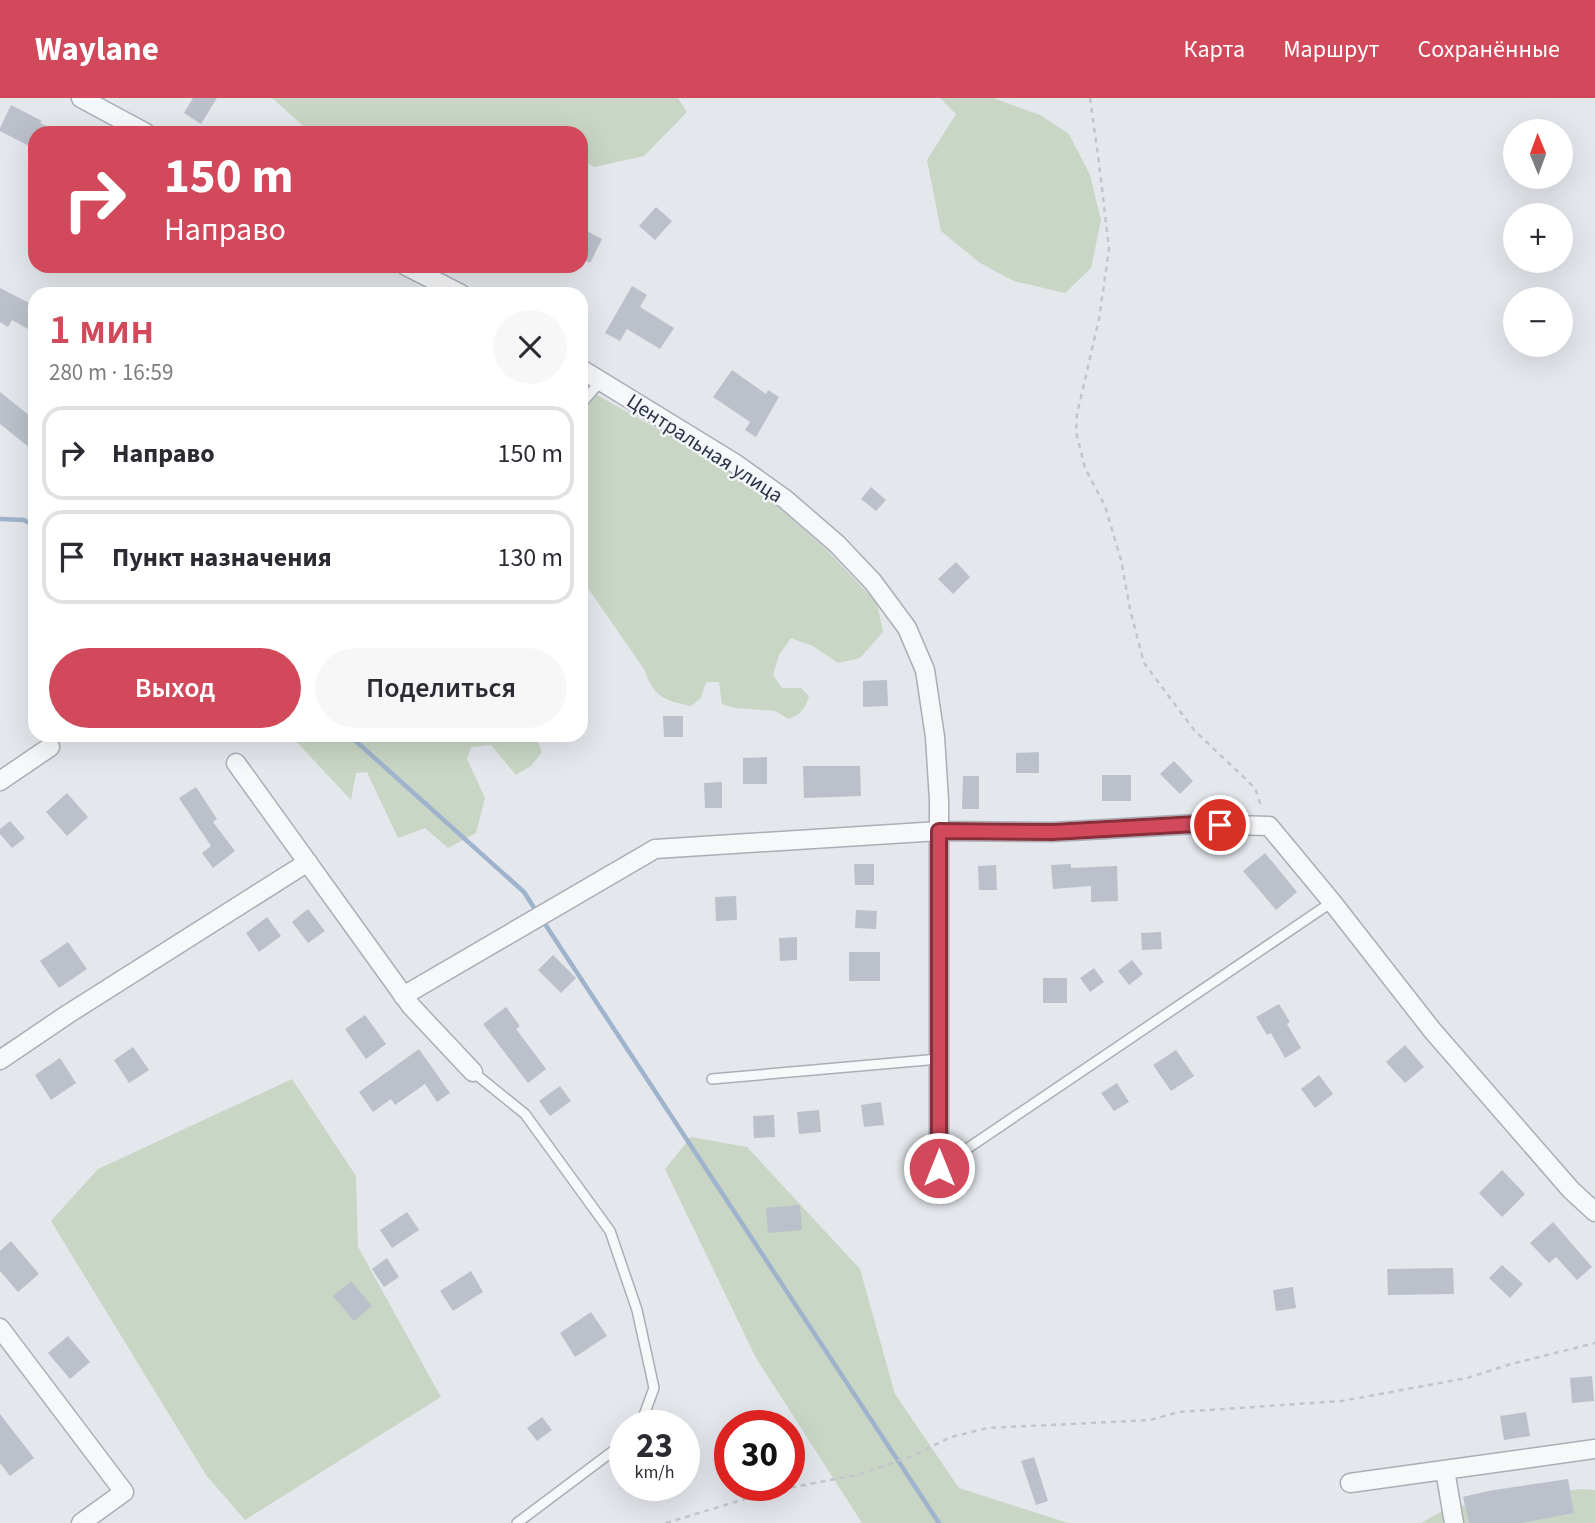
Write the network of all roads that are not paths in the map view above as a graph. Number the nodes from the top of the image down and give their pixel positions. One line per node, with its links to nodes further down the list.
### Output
1 (81, 98): 2 (street)
2 (133, 126)
3 (420, 273): 4 (street)
4 (447, 287)
5 (588, 373): 6 (street, Центральная улица)
6 (601, 381): 7 (lane); 11 (street, Центральная улица)
7 (588, 396)
8 (50, 747): 10 (street)
9 (236, 763): 12 (street)
10 (0, 781)
11 (939, 831): 13 (street); 14 (street); 15 (street, Центральная улица)
12 (308, 862): 14 (street); 16 (street)
13 (1332, 902): 19 (lane); 20 (street)
14 (403, 996): 17 (street)
15 (939, 1059): 18 (lane); 19 (street, Центральная улица)
16 (0, 1060)
17 (473, 1072): 22 (lane)
18 (712, 1079)
19 (939, 1168)
20 (1595, 1212)
21 (0, 1328): 27 (street)
22 (646, 1410)
23 (1595, 1449): 25 (street)
24 (609, 1454): 28 (lane)
25 (1446, 1470): 26 (street); 29 (street)
26 (1350, 1483)
27 (81, 1523)
28 (517, 1523)
29 (1454, 1523)

